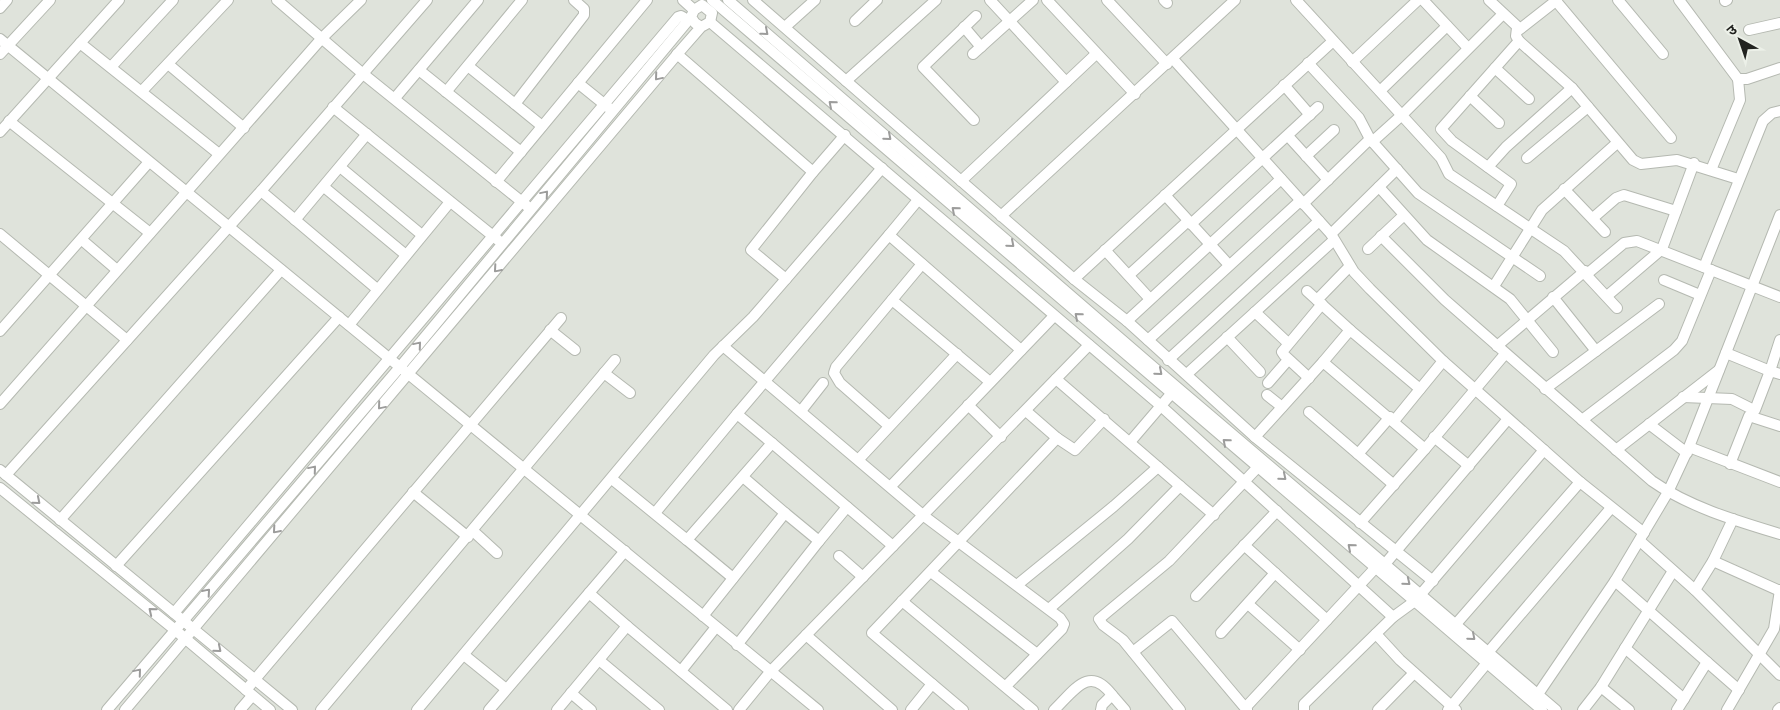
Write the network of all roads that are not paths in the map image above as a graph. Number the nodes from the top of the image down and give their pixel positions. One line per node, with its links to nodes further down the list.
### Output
1 (7, 0): 31 (street)
2 (50, 0): 47 (street)
3 (119, 0): 46 (street)
4 (173, 0): 59 (street)
5 (228, 0): 57 (street)
6 (361, 0): 43 (street)
7 (427, 0): 63 (street)
8 (522, 0): 58 (street)
9 (574, 0): 78 (street)
10 (632, 0): 30 (street)
11 (683, 0): 32 (street)
12 (752, 0): 39 (street)
13 (815, 0): 39 (street)
14 (877, 0): 35 (street)
15 (936, 0): 66 (street)
16 (990, 0): 36 (street)
17 (1033, 0): 36 (street)
18 (1047, 0): 52 (street)
19 (1107, 0): 54 (street)
20 (1296, 0): 44 (street)
21 (1418, 0): 55 (street)
22 (1423, 0): 38 (street)
23 (1618, 0): 53 (street)
24 (1679, 0): 65 (street)
25 (475, 1): 62 (street)
26 (1232, 1): 54 (street)
27 (1491, 1): 33 (street)
28 (1556, 1): 41 (street); 96 (street)
29 (284, 2): 43 (street)
30 (644, 4): 68 (street)
31 (0, 8)
32 (708, 10): 50 (street); 79 (street); 82 (street); 94 (street); 139 (street, one-way to 139); 146 (street, one-way to 32)
33 (1502, 14): 41 (street); 49 (street)
34 (976, 16): 40 (street)
35 (854, 21)
36 (1010, 21): 48 (street); 67 (street)
37 (1780, 23): 42 (street)
38 (1448, 26): 49 (street); 72 (street)
39 (785, 27): 66 (street)
40 (964, 28): 48 (street); 85 (street)
41 (1517, 28): 45 (street)
42 (1749, 30)
43 (322, 38): 63 (street); 89 (street)
44 (1333, 40): 55 (street); 56 (street)
45 (1519, 42): 60 (street); 70 (street)
46 (80, 43): 59 (street); 64 (street)
47 (2, 46): 64 (street)
48 (981, 47): 51 (street)
49 (1468, 48): 84 (street)
50 (677, 54): 111 (street); 156 (street, one-way to 156)
51 (972, 54)
52 (1096, 54): 67 (street); 74 (street)
53 (1663, 54)
54 (1170, 62): 74 (street); 90 (street)
55 (1352, 62): 72 (street)
56 (1308, 63): 69 (street); 97 (street)
57 (168, 64): 71 (street); 89 (street)
58 (468, 66): 73 (street); 78 (street)
59 (111, 67): 71 (street)
60 (1496, 68): 75 (street); 77 (street)
61 (1780, 68): 65 (street)
62 (419, 70): 73 (street); 76 (street)
63 (362, 73): 76 (street); 81 (street)
64 (47, 78): 86 (street); 104 (street)
65 (1738, 78): 110 (street)
66 (846, 81): 115 (street)
67 (1066, 82): 115 (street)
68 (578, 83): 79 (street); 88 (street)
69 (1284, 85): 90 (street); 95 (street)
70 (1572, 88): 80 (street); 107 (street)
71 (142, 91): 100 (street)
72 (1380, 91): 84 (street)
73 (446, 92): 99 (street)
74 (1135, 94): 132 (street)
75 (1470, 96): 87 (street); 107 (street)
76 (395, 98): 116 (street)
77 (1529, 99)
78 (516, 104): 88 (street)
79 (604, 104): 82 (street); 126 (street)
80 (1588, 106): 98 (street); 103 (street)
81 (333, 107): 93 (street); 120 (street)
82 (614, 111): 129 (street, one-way to 82)
83 (1780, 111): 112 (street)
84 (1402, 115): 97 (street); 128 (street)
85 (974, 120)
86 (9, 122): 92 (street); 127 (street)
87 (1499, 123)
88 (542, 126): 99 (street)
89 (244, 128): 100 (street)
90 (1236, 129): 102 (street); 122 (street)
91 (1334, 130): 101 (street)
92 (0, 132)
93 (367, 134): 106 (street); 124 (street)
94 (845, 135): 108 (street); 111 (street)
95 (1288, 136): 101 (street); 102 (street)
96 (1671, 138)
97 (1371, 140): 109 (street); 114 (street)
98 (1617, 143): 105 (street); 119 (street)
99 (521, 152): 116 (street)
100 (219, 154): 121 (street)
101 (1306, 156): 114 (street)
102 (1263, 158): 113 (street); 137 (street)
103 (1527, 158)
104 (149, 162): 121 (street); 127 (street)
105 (1694, 164): 110 (street); 130 (street)
106 (340, 167): 117 (street); 144 (street)
107 (1488, 167): 128 (street)
108 (882, 168): 123 (street); 169 (street)
109 (1397, 169): 118 (street); 158 (street)
110 (1711, 170): 112 (street)
111 (813, 172): 169 (street)
112 (1738, 179): 162 (street)
113 (1281, 180): 125 (street); 152 (street)
114 (1328, 180): 125 (street)
115 (961, 181): 132 (street)
116 (496, 182): 126 (street)
117 (324, 187): 135 (street); 157 (street)
118 (1379, 187): 133 (street); 149 (street)
119 (1564, 189): 134 (street); 140 (street)
120 (261, 191): 135 (street); 138 (street)
121 (186, 193): 138 (street); 142 (street)
122 (1165, 195): 137 (street); 154 (street)
123 (918, 200): 145 (street); 187 (street)
124 (450, 202): 144 (street); 148 (street)
125 (1302, 202): 136 (street); 160 (street)
126 (522, 203): 129 (street); 148 (street)
127 (113, 204): 142 (street); 150 (street)
128 (1497, 206): 140 (street)
129 (532, 210): 151 (street)
130 (1676, 211): 134 (street); 155 (street)
131 (1780, 215): 173 (street)
132 (1001, 216): 170 (street)
133 (1403, 216): 147 (street); 172 (street)
134 (1593, 218): 141 (street)
135 (295, 220): 174 (street)
136 (1319, 221): 149 (street); 215 (street)
137 (1189, 222): 152 (street); 167 (street)
138 (228, 227): 164 (street); 198 (street)
139 (992, 227): 146 (street); 201 (street, one-way to 201)
140 (1532, 228): 158 (street); 165 (street)
141 (1606, 232)
142 (150, 233): 163 (street)
143 (0, 234): 166 (street)
144 (422, 235): 157 (street)
145 (889, 235): 159 (street); 228 (street)
146 (985, 236): 201 (street, one-way to 146)
147 (1381, 236): 153 (street); 204 (street)
148 (493, 237): 151 (street); 213 (street)
149 (1333, 237): 161 (street); 186 (street)
150 (82, 240): 163 (street); 166 (street)
151 (503, 244): 156 (street); 219 (street, one-way to 151)
152 (1210, 244): 160 (street); 180 (street)
153 (1368, 249)
154 (1105, 250): 167 (street); 170 (street)
155 (1662, 250): 162 (street); 165 (street); 176 (street)
156 (511, 252): 224 (street, one-way to 224)
157 (406, 255): 174 (street)
158 (1513, 258): 168 (street); 172 (street)
159 (922, 264): 181 (street); 207 (street)
160 (1229, 265): 197 (street)
161 (1350, 266): 182 (street); 217 (street)
162 (1707, 268): 173 (street); 177 (street)
163 (117, 270): 184 (street)
164 (281, 270): 188 (street); 296 (street)
165 (1586, 273): 176 (street); 178 (street)
166 (51, 275): 184 (street); 195 (street)
167 (1129, 275): 180 (street)
168 (1540, 276)
169 (786, 279): 203 (street)
170 (1074, 279): 191 (street)
171 (1664, 280): 177 (street)
172 (1494, 286): 190 (street)
173 (1753, 286): 179 (street); 210 (street)
174 (377, 289): 192 (street)
175 (1307, 291): 182 (street)
176 (1607, 296): 185 (street)
177 (1700, 296): 252 (street)
178 (1553, 297): 190 (street); 208 (street)
179 (1780, 297)
180 (1150, 299): 191 (street)
181 (892, 300): 211 (street); 255 (street)
182 (1319, 302): 194 (street); 200 (street)
183 (1659, 304): 208 (street)
184 (87, 305): 198 (street); 241 (street)
185 (1617, 308)
186 (1255, 312): 196 (street); 200 (street)
187 (1054, 316): 202 (street); 207 (street)
188 (339, 317): 192 (street); 313 (street)
189 (560, 318): 193 (street)
190 (1528, 319): 204 (street); 209 (street)
191 (1127, 321): 197 (street)
192 (348, 324): 213 (street)
193 (550, 330): 206 (street); 253 (street)
194 (1350, 330): 218 (street); 232 (street)
195 (0, 331)
196 (1227, 337): 221 (street); 225 (street)
197 (1145, 338): 205 (street); 215 (street)
198 (127, 340): 274 (street)
199 (1780, 340): 223 (street)
200 (1288, 343): 216 (street)
201 (1119, 344): 205 (street); 236 (street)
202 (1089, 345): 227 (street); 243 (street)
203 (724, 346): 228 (street); 276 (street)
204 (1497, 346): 212 (street)
205 (1131, 348): 240 (street, one-way to 240)
206 (575, 350)
207 (1021, 350): 229 (street)
208 (1596, 351): 234 (street)
209 (1554, 352)
210 (1726, 353): 220 (street); 223 (street)
211 (957, 354): 229 (street); 255 (street)
212 (1505, 354): 233 (street); 234 (street)
213 (390, 359): 219 (street); 332 (street)
214 (615, 360): 222 (street)
215 (1168, 360): 225 (street)
216 (1288, 360): 226 (street); 231 (street)
217 (1443, 361): 232 (street); 233 (street)
218 (1323, 362): 226 (street); 249 (street)
219 (400, 367): 224 (street); 335 (street, one-way to 219)
220 (1720, 369): 238 (street); 239 (street)
221 (1260, 372)
222 (604, 373): 235 (street); 273 (street)
223 (1775, 373): 239 (street)
224 (408, 374): 253 (street); 340 (street, one-way to 340)
225 (1186, 374): 258 (street)
226 (1309, 378): 244 (street)
227 (1056, 379): 246 (street); 251 (street)
228 (764, 381): 245 (street); 248 (street)
229 (990, 382): 242 (street)
230 (823, 383): 245 (street)
231 (1268, 384)
232 (1420, 389): 249 (street)
233 (1474, 389): 250 (street); 259 (street)
234 (1545, 389): 252 (street)
235 (630, 392)
236 (1171, 394): 240 (street); 243 (street)
237 (1267, 395): 244 (street)
238 (1683, 397): 239 (street); 254 (street)
239 (1709, 397): 266 (street)
240 (1184, 400): 272 (street, one-way to 240); 286 (street, one-way to 286)
241 (1, 402)
242 (968, 405): 257 (street); 281 (street)
243 (1161, 406): 261 (street); 277 (street)
244 (1282, 407): 258 (street)
245 (801, 411): 268 (street)
246 (1026, 411): 257 (street); 260 (street)
247 (1309, 412): 267 (street)
248 (737, 414): 262 (street); 290 (street)
249 (1392, 419): 263 (street); 267 (street)
250 (1508, 419): 264 (street); 270 (street)
251 (1104, 420): 260 (street); 261 (street)
252 (1582, 420): 265 (street)
253 (470, 424): 273 (street); 284 (street)
254 (1649, 424): 265 (street); 266 (street)
255 (890, 426): 268 (street)
256 (1780, 426): 269 (street)
257 (1001, 437): 294 (street)
258 (1255, 437): 297 (street)
259 (1434, 437): 263 (street); 270 (street)
260 (1057, 438): 304 (street)
261 (1130, 442): 271 (street)
262 (772, 443): 275 (street); 287 (street)
263 (1424, 449): 280 (street)
264 (1544, 450): 278 (street); 319 (street)
265 (1616, 450): 285 (street)
266 (1688, 450): 269 (street); 285 (street)
267 (1358, 454): 280 (street)
268 (859, 459): 281 (street)
269 (1730, 464): 279 (street)
270 (1469, 466): 308 (street)
271 (1158, 467): 282 (street); 321 (street)
272 (1257, 468): 277 (street); 286 (street)
273 (525, 470): 292 (street); 298 (street)
274 (3, 472): 296 (street, one-way to 296)
275 (743, 476): 291 (street); 302 (street)
276 (612, 479): 290 (street); 292 (street)
277 (1245, 482): 289 (street); 293 (street)
278 (1580, 482): 288 (street); 337 (street)
279 (1780, 482)
280 (1394, 485): 297 (street)
281 (891, 486): 294 (street)
282 (1180, 486): 293 (street); 330 (street)
283 (0, 488): 341 (street, one-way to 283)
284 (413, 492): 298 (street); 360 (street)
285 (1668, 492): 295 (street); 300 (street)
286 (1295, 494): 301 (street); 312 (street, one-way to 286)
287 (847, 507): 303 (street); 306 (street)
288 (1611, 508): 300 (street); 353 (street)
289 (1276, 511): 305 (street); 322 (street)
290 (655, 513): 302 (street)
291 (785, 513): 303 (street); 318 (street)
292 (581, 515): 307 (street); 352 (street)
293 (1214, 515): 349 (street)
294 (924, 516): 304 (street); 306 (street)
295 (1734, 519): 299 (street); 311 (street)
296 (60, 520): 313 (street)
297 (1363, 525): 301 (street); 308 (street)
298 (471, 534): 309 (street); 378 (street)
299 (1780, 534)
300 (1642, 537): 314 (street); 320 (street)
301 (1356, 539): 312 (street)
302 (687, 540): 318 (street)
303 (819, 541): 346 (street)
304 (960, 542): 315 (street); 321 (street)
305 (1244, 545): 316 (street); 326 (street)
306 (893, 546): 317 (street)
307 (625, 550): 325 (street); 333 (street)
308 (1397, 550): 312 (street); 319 (street)
309 (498, 553)
310 (839, 556): 317 (street)
311 (1713, 561): 323 (street); 324 (street)
312 (1381, 564): 322 (street); 327 (street)
313 (116, 566): 332 (street)
314 (1672, 571): 323 (street); 331 (street)
315 (931, 572): 328 (street); 351 (street)
316 (1275, 573): 329 (street); 336 (street)
317 (863, 577): 344 (street)
318 (733, 578): 333 (street)
319 (1433, 581): 327 (street)
320 (1615, 581): 331 (street); 370 (street)
321 (1017, 585): 330 (street)
322 (1359, 585): 334 (street); 336 (street)
323 (1695, 590): 350 (street)
324 (1780, 590): 350 (street)
325 (589, 593): 338 (street); 364 (street)
326 (1196, 596)
327 (1418, 597): 334 (street); 337 (street); 353 (street)
328 (902, 601): 361 (street); 362 (street)
329 (1248, 604): 342 (street); 348 (street)
330 (1049, 609): 351 (street)
331 (1648, 610): 347 (street); 355 (street)
332 (174, 613): 335 (street)
333 (703, 616): 339 (street)
334 (1393, 617): 343 (street)
335 (183, 620): 340 (street); 341 (street)
336 (1327, 620): 348 (street)
337 (1456, 624): 353 (street, one-way to 353)
338 (627, 626): 354 (street); 356 (street)
339 (716, 627): 346 (street); 356 (street)
340 (192, 628): 345 (street); 360 (street, one-way to 360)
341 (174, 629): 345 (street); 373 (street, one-way to 341)
342 (1221, 633)
343 (1376, 634): 358 (street); 396 (street)
344 (806, 635): 357 (street); 387 (street)
345 (185, 637): 366 (street); 374 (street)
346 (738, 645): 357 (street)
347 (1624, 648): 363 (street); 369 (street)
348 (1300, 650): 395 (street)
349 (1133, 652): 394 (street); 395 (street)
350 (1761, 653): 359 (street); 365 (street)
351 (1037, 654): 362 (street)
352 (464, 655): 364 (street); 379 (street)
353 (1486, 658): 370 (street); 372 (street)
354 (599, 660): 367 (street); 383 (street)
355 (1707, 662): 365 (street); 369 (street)
356 (681, 671): 384 (street)
357 (770, 672): 385 (street); 386 (street)
358 (1414, 673): 371 (street); 372 (street)
359 (1780, 675)
360 (255, 679): 366 (street); 377 (street)
361 (932, 684): 388 (street); 389 (street)
362 (1006, 686): 390 (street)
363 (1601, 687): 398 (street); 399 (street)
364 (506, 689): 380 (street)
365 (1740, 690): 401 (street)
366 (249, 692): 375 (street); 376 (street)
367 (571, 693): 381 (street); 382 (street)
368 (1112, 695): 391 (street); 392 (street); 393 (street)
369 (1684, 699): 400 (street)
370 (1537, 705): 397 (street)
371 (1386, 708)
372 (1452, 709)
373 (107, 710)
374 (125, 710)
375 (240, 710)
376 (270, 710)
377 (292, 710)
378 (321, 710)
379 (417, 710)
380 (489, 710)
381 (557, 710)
382 (591, 710)
383 (659, 710)
384 (727, 710)
385 (738, 710)
386 (818, 710)
387 (892, 710)
388 (911, 710)
389 (963, 710)
390 (1033, 710)
391 (1054, 710)
392 (1101, 710)
393 (1125, 710)
394 (1180, 710)
395 (1247, 710)
396 (1304, 710)
397 (1556, 710)
398 (1583, 710)
399 (1629, 710)
400 (1677, 710)
401 (1727, 710)

